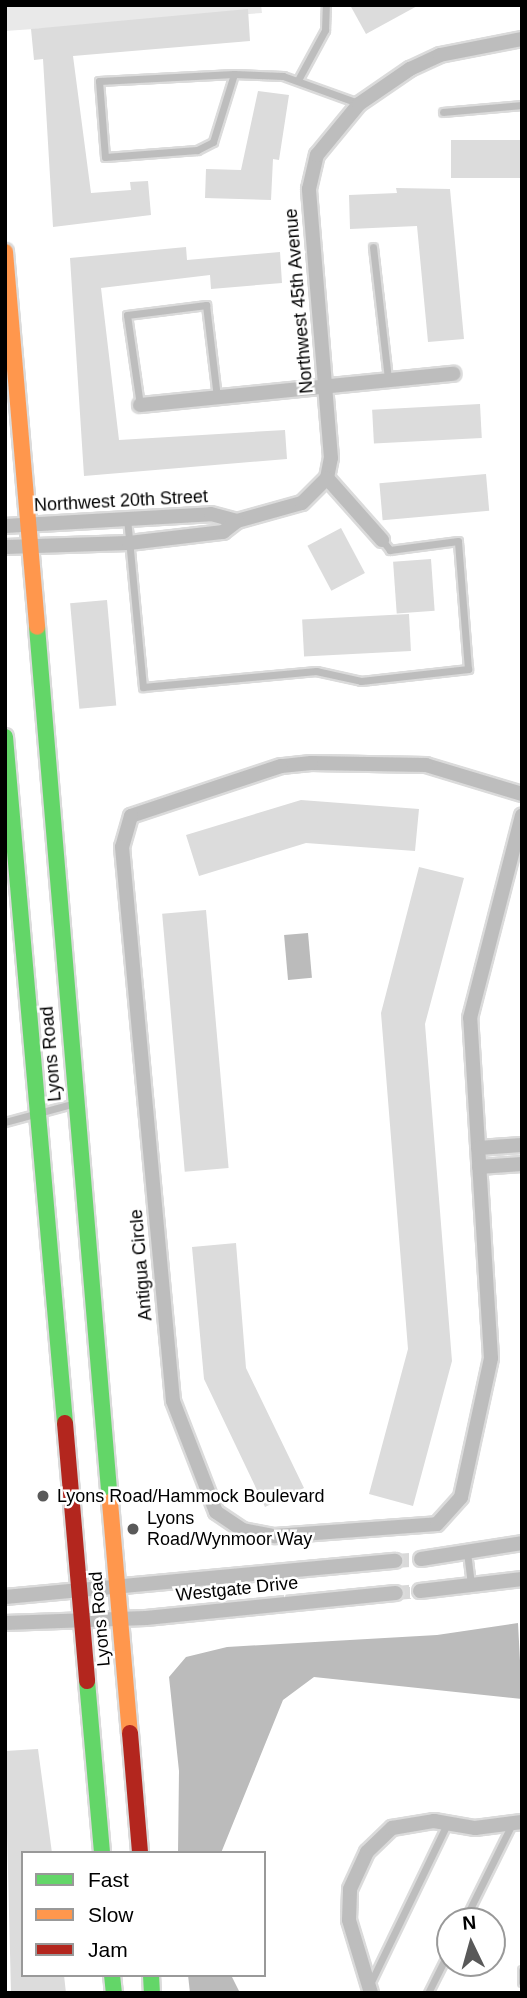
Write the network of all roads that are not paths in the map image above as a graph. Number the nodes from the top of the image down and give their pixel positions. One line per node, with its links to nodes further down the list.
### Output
1 (326, 5): 4 (lane)
2 (522, 39): 5 (street)
3 (234, 75): 3 (lane); 4 (lane)
4 (298, 80): 5 (lane)
5 (362, 101): 12 (street, Northwest 45th Avenue)
6 (522, 105): 7 (lane)
7 (443, 112)
8 (373, 247): 11 (lane)
9 (5, 252): 18 (main road, Lyons Road)
10 (453, 374): 11 (street)
11 (388, 379): 12 (street)
12 (325, 384): 13 (street); 15 (street, Northwest 45th Avenue)
13 (217, 398): 14 (street); 14 (lane)
14 (140, 405)
15 (327, 478): 17 (street, Northwest 20th Street); 20 (street)
16 (127, 518): 17 (street, Northwest 20th Street); 18 (street, Northwest 20th Street); 21 (lane)
17 (237, 521): 21 (street, Northwest 20th Street)
18 (26, 524): 19 (street, Northwest 20th Street); 22 (main road, Lyons Road)
19 (5, 526)
20 (382, 540): 21 (lane)
21 (129, 542): 22 (street, Northwest 20th Street)
22 (28, 546): 23 (street, Northwest 20th Street); 27 (main road, Lyons Road)
23 (5, 547)
24 (5, 737): 28 (main road, Lyons Road)
25 (522, 794): 33 (street, Antigua Circle)
26 (522, 816): 31 (street, Antigua Circle)
27 (75, 1104): 28 (lane); 39 (main road, Lyons Road)
28 (37, 1116): 29 (lane); 41 (main road, Lyons Road)
29 (5, 1122)
30 (522, 1145): 31 (street)
31 (478, 1148): 33 (street, Antigua Circle)
32 (522, 1164): 33 (street)
33 (479, 1167)
34 (522, 1543): 35 (street)
35 (467, 1552): 36 (street); 40 (lane)
36 (421, 1559)
37 (394, 1561): 39 (street, Westgate Drive)
38 (522, 1579): 40 (street)
39 (116, 1585): 41 (street, Westgate Drive); 46 (main road, Lyons Road)
40 (471, 1586): 42 (street)
41 (78, 1590): 44 (street, Westgate Drive); 45 (main road, Lyons Road)
42 (420, 1591)
43 (396, 1593): 46 (street, Westgate Drive)
44 (5, 1597)
45 (82, 1619): 46 (street, Westgate Drive); 47 (street, Westgate Drive); 50 (main road, Lyons Road)
46 (119, 1619): 51 (main road, Lyons Road)
47 (5, 1623)
48 (517, 1823): 49 (street); 52 (lane)
49 (447, 1824): 56 (lane); 56 (street)
50 (102, 1851)
51 (140, 1851)
52 (472, 1907)
53 (522, 1970): 55 (lane)
54 (436, 1977): 57 (lane)
55 (522, 1982)
56 (370, 1990)
57 (428, 1993)

